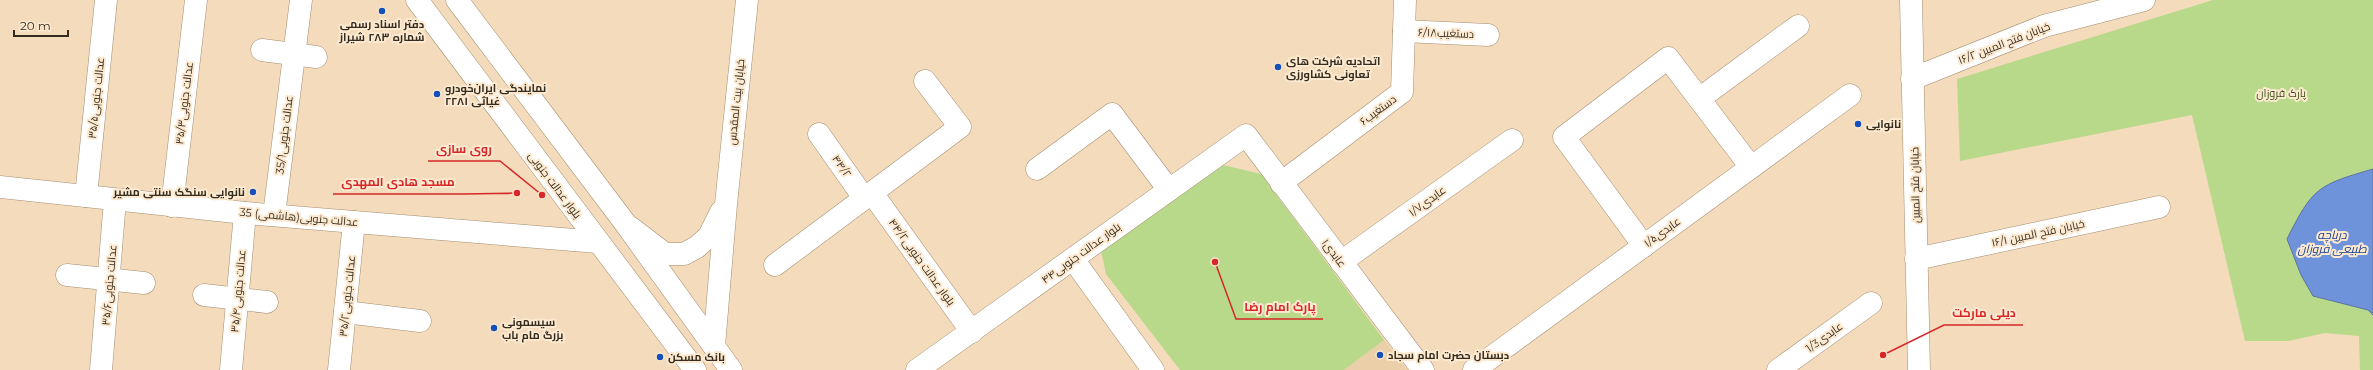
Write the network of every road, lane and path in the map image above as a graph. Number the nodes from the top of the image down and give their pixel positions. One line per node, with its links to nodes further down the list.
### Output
1 (106, 0): 30 (street, عدالت جنوبی۳۵/۵)
2 (196, 0): 34 (street, عدالت جنوبی۳۵/۳)
3 (302, 0): 14 (street, 35/1عدالت جنوبی)
4 (417, 0): 24 (street, بلوار عدالت جنوبی)
5 (457, 0): 20 (street)
6 (747, 0): 33 (street, خیابان بیت المقدس)
7 (1405, 0): 11 (street, دستغیب۶)
8 (1911, 0): 16 (street, خیابان فتح المبین)
9 (2144, 0): 16 (street, خیابان فتح المبین ۱۶/۲)
10 (1798, 26): 19 (street)
11 (1404, 31): 12 (street, دستغیب۶/۱۸); 27 (street, دستغیب۶)
12 (1488, 35)
13 (262, 50): 14 (street)
14 (294, 55): 15 (street); 37 (street, 35/1عدالت جنوبی)
15 (316, 58)
16 (1912, 79): 43 (street, خیابان فتح المبین)
17 (925, 80): 31 (street)
18 (1850, 95): 25 (street, عابدی۱/۵)
19 (1699, 99): 25 (street); 41 (street)
20 (552, 127): 24 (street); 39 (street)
21 (819, 134): 31 (street, ۴۴/۲)
22 (1246, 135): 27 (street, ۱عابدی); 29 (street, بلوار عدالت جنوبی۴۴)
23 (1512, 140): 44 (street, عابدی۱/۷)
24 (526, 147): 40 (street, بلوار عدالت جنوبی)
25 (1751, 167): 41 (street, عابدی۱/۵)
26 (1037, 169): 29 (street)
27 (1281, 183): 44 (street, ۱عابدی)
28 (0, 186): 30 (street, 35 عدالت جنوبی(هاشمی))
29 (1169, 190): 42 (street, بلوار عدالت جنوبی۴۴)
30 (86, 196): 32 (street, 35 عدالت جنوبی(هاشمی))
31 (868, 196): 45 (street); 55 (street, بلوار عدالت جنوبی۴۴/۲)
32 (115, 200): 34 (street, 35 عدالت جنوبی(هاشمی)); 47 (street, عدالت جنوبی۳۵/۶)
33 (726, 204): 39 (street); 56 (street, خیابان بیت المقدس)
34 (172, 206): 36 (street, 35 عدالت جنوبی(هاشمی))
35 (2159, 207): 43 (street, خیابان فتح المبین ۱۶/۱)
36 (245, 213): 37 (street, 35 عدالت جنوبی(هاشمی)); 50 (street, عدالت جنوبی۳۵/۴)
37 (274, 215): 38 (street, 35 عدالت جنوبی(هاشمی))
38 (354, 222): 40 (street, 35 عدالت جنوبی(هاشمی)); 53 (street, عدالت جنوبی۳۵/۲)
39 (625, 223): 56 (street)
40 (598, 242): 57 (street, بلوار عدالت جنوبی)
41 (1644, 246): 65 (street, عابدی۱/۵)
42 (1073, 259): 55 (street, بلوار عدالت جنوبی۴۴); 63 (street)
43 (1916, 259): 67 (street, خیابان فتح المبین)
44 (1342, 262): 64 (street, ۱عابدی)
45 (775, 265)
46 (67, 275): 47 (street)
47 (110, 280): 48 (street); 58 (street, عدالت جنوبی۳۵/۶)
48 (144, 283)
49 (204, 295): 50 (street)
50 (237, 299): 51 (street); 59 (street, عدالت جنوبی۳۵/۴)
51 (267, 302)
52 (1871, 303): 66 (street, عابدی1/3)
53 (345, 312): 54 (street); 60 (street, عدالت جنوبی۳۵/۲)
54 (420, 321)
55 (972, 332): 62 (street, بلوار عدالت جنوبی۴۴)
56 (714, 346): 61 (street)
57 (689, 367)
58 (101, 370)
59 (231, 370)
60 (339, 370)
61 (731, 370)
62 (917, 370)
63 (1152, 370)
64 (1423, 370)
65 (1474, 370)
66 (1778, 370)
67 (1919, 370)

